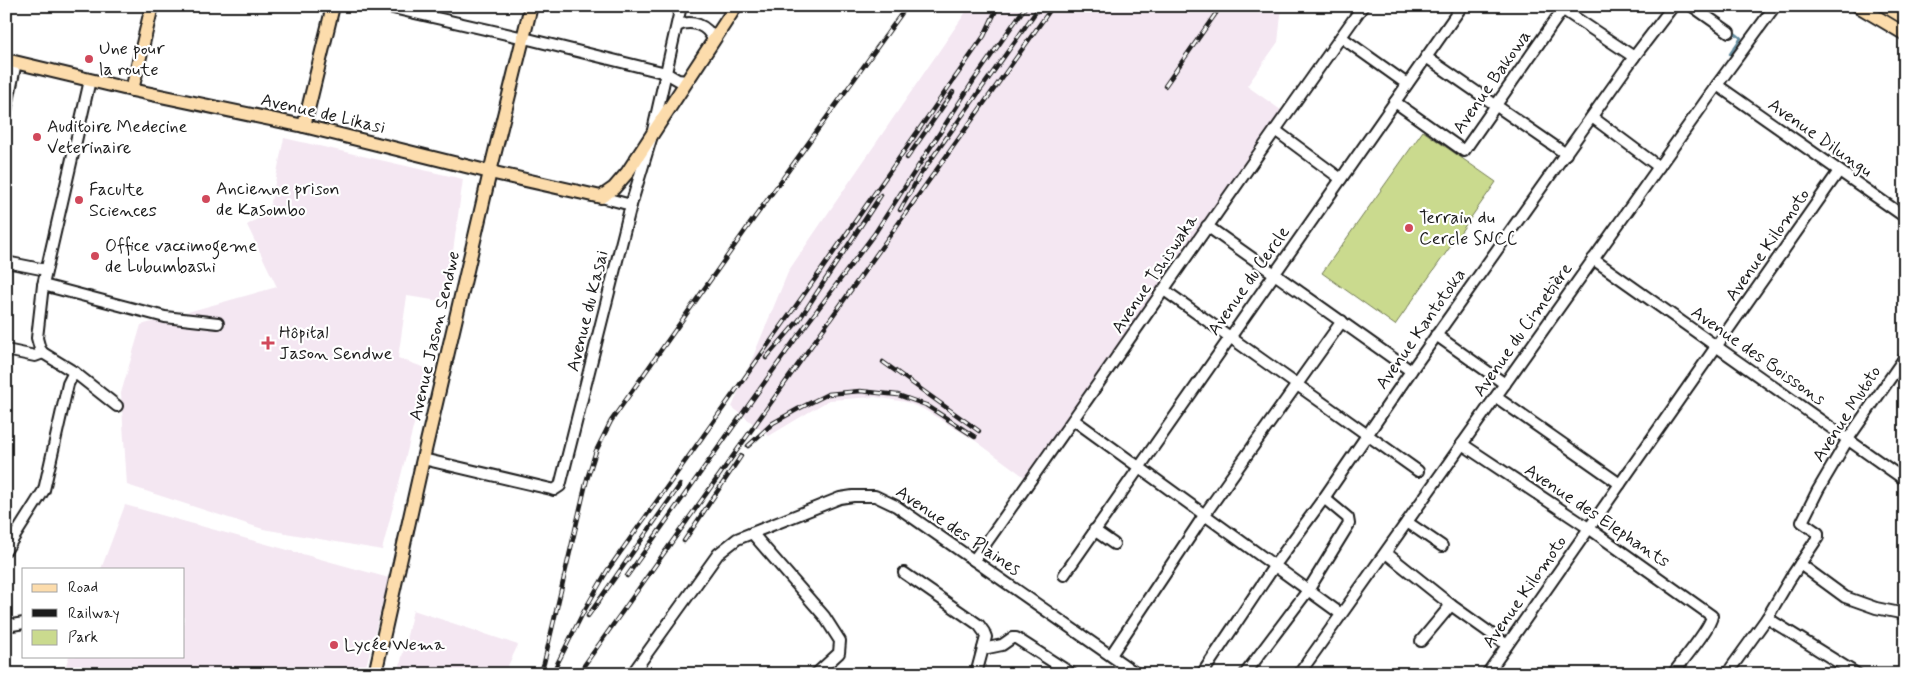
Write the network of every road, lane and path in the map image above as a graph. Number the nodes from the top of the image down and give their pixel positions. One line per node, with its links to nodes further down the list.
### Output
1 (152, 6): 30 (main road)
2 (333, 6): 35 (main road)
3 (384, 6): 20 (street)
4 (532, 6): 20 (main road, Avenue Jason Sendwe)
5 (681, 6): 16 (street, Avenue du Kasai)
6 (736, 6): 21 (main road)
7 (1363, 6): 19 (street, Avenue Tshiswaka)
8 (1462, 6): 22 (street, Avenue du Cercle)
9 (1673, 6): 23 (street, Avenue Kantotoka)
10 (1692, 6): 17 (street)
11 (1774, 6): 29 (street, Avenue du Cimetière)
12 (1858, 6): 18 (main road)
13 (1885, 6): 15 (main road)
14 (1562, 7): 23 (street); 32 (street, Avenue Bakowa)
15 (1905, 18)
16 (677, 26): 21 (street); 25 (street, Avenue du Kasai)
17 (1729, 32)
18 (1905, 34)
19 (1341, 37): 28 (street); 36 (street, Avenue Tshiswaka)
20 (524, 38): 25 (street); 41 (main road, Avenue Jason Sendwe)
21 (713, 40): 27 (main road)
22 (1426, 57): 28 (street, Avenue du Cercle); 32 (street)
23 (1634, 57): 34 (street, Avenue Kantotoka)
24 (11, 61): 26 (main road, Avenue de Likasi); 33 (street)
25 (666, 73): 27 (street); 37 (street, Avenue du Kasai)
26 (90, 80): 30 (main road, Avenue de Likasi); 49 (street)
27 (686, 81): 37 (main road)
28 (1408, 84): 31 (street, Avenue du Cercle)
29 (1716, 85): 39 (street, Avenue du Cimetière); 40 (street, Avenue Dilungu)
30 (132, 90): 35 (main road, Avenue de Likasi)
31 (1395, 102): 32 (street, Avenue Bakowa); 42 (street, Avenue du Cercle)
32 (1496, 105): 38 (street)
33 (6, 111)
34 (1592, 117): 38 (street, Avenue Kantotoka); 39 (street)
35 (304, 126): 41 (main road, Avenue de Likasi)
36 (1275, 130): 42 (street); 46 (street, Avenue Tshiswaka)
37 (650, 139): 43 (main road); 44 (street, Avenue du Kasai)
38 (1566, 154): 56 (street, Avenue Kantotoka)
39 (1658, 166): 47 (street, Avenue du Cimetière)
40 (1839, 171): 45 (street, Avenue Dilungu); 57 (street, Avenue Kilomoto)
41 (490, 172): 43 (main road, Avenue de Likasi); 71 (main road, Avenue Jason Sendwe)
42 (1341, 179): 50 (street, Avenue du Cercle)
43 (601, 197): 44 (street, Avenue de Likasi)
44 (631, 205): 71 (street, Avenue du Kasai)
45 (1905, 217)
46 (1207, 226): 50 (street); 52 (street, Avenue Tshiswaka)
47 (1593, 259): 57 (street, Avenue des Boissons); 64 (street, Avenue du Cimetière)
48 (6, 262): 49 (street)
49 (46, 270): 51 (street)
50 (1274, 273): 53 (street); 55 (street, Avenue du Cercle)
51 (43, 285): 54 (street); 59 (street)
52 (1164, 290): 55 (street); 67 (street, Avenue Tshiswaka)
53 (1342, 321): 61 (street); 63 (street)
54 (218, 323)
55 (1230, 336): 63 (street); 72 (street, Avenue du Cercle)
56 (1436, 336): 61 (street, Avenue Kantotoka); 64 (street)
57 (1716, 347): 69 (street, Avenue des Boissons); 75 (street, Avenue Kilomoto)
58 (6, 350): 59 (street)
59 (43, 353): 62 (street)
60 (1905, 357): 69 (street, Avenue Mutoto)
61 (1411, 371): 68 (street, Avenue Kantotoka)
62 (74, 372): 66 (street); 82 (street)
63 (1298, 384): 68 (street); 77 (street)
64 (1506, 384): 65 (street, Avenue du Cimetière)
65 (1496, 397): 70 (street, Avenue du Cimetière); 75 (street)
66 (117, 406)
67 (1074, 420): 72 (street); 88 (street, Avenue Tshiswaka)
68 (1368, 435): 73 (street); 76 (street, Avenue Kantotoka)
69 (1848, 439): 74 (street, Avenue des Boissons); 89 (street, Avenue Mutoto)
70 (1462, 444): 78 (street, Avenue du Cimetière); 81 (street, Avenue des Elephants)
71 (423, 459): 105 (main road, Avenue Jason Sendwe)
72 (1139, 466): 77 (street); 80 (street, Avenue du Cercle)
73 (1418, 471)
74 (1905, 480)
75 (1620, 484): 81 (street, Avenue Kilomoto)
76 (1324, 498): 90 (street, Avenue Kantotoka); 93 (street)
77 (1206, 514): 90 (street); 103 (street)
78 (1407, 522): 85 (street); 87 (street, Avenue du Cimetière)
79 (6, 528): 82 (street)
80 (1094, 530): 84 (street); 92 (street, Avenue du Cercle)
81 (1590, 530): 101 (street, Avenue Kilomoto); 114 (street, Avenue des Elephants)
82 (18, 532): 86 (street)
83 (752, 533): 88 (street, Avenue des Plaines); 106 (street, Avenue des Plaines); 107 (street)
84 (1114, 544)
85 (1442, 546)
86 (6, 550)
87 (1386, 553): 94 (street); 95 (street, Avenue du Cimetière)
88 (974, 560): 103 (street, Avenue des Plaines)
89 (1800, 564): 96 (street); 97 (street)
90 (1275, 565): 93 (street); 110 (street, Avenue Kantotoka)
91 (904, 573): 102 (street)
92 (1064, 575)
93 (1309, 589): 95 (street); 111 (street)
94 (1451, 605): 100 (street); 101 (street)
95 (1341, 614): 112 (street, Avenue du Cimetière)
96 (1904, 614)
97 (1767, 618): 115 (street); 116 (street)
98 (22, 623): 99 (street)
99 (6, 626)
100 (1421, 641)
101 (1508, 645): 113 (street, Avenue Kilomoto)
102 (983, 649): 108 (street); 109 (street)
103 (1111, 656): 104 (street, Avenue des Plaines)
104 (1132, 672)
105 (376, 674)
106 (632, 674)
107 (816, 674)
108 (976, 674)
109 (1072, 674)
110 (1202, 674)
111 (1245, 674)
112 (1299, 674)
113 (1487, 674)
114 (1673, 674)
115 (1731, 674)
116 (1857, 674)

